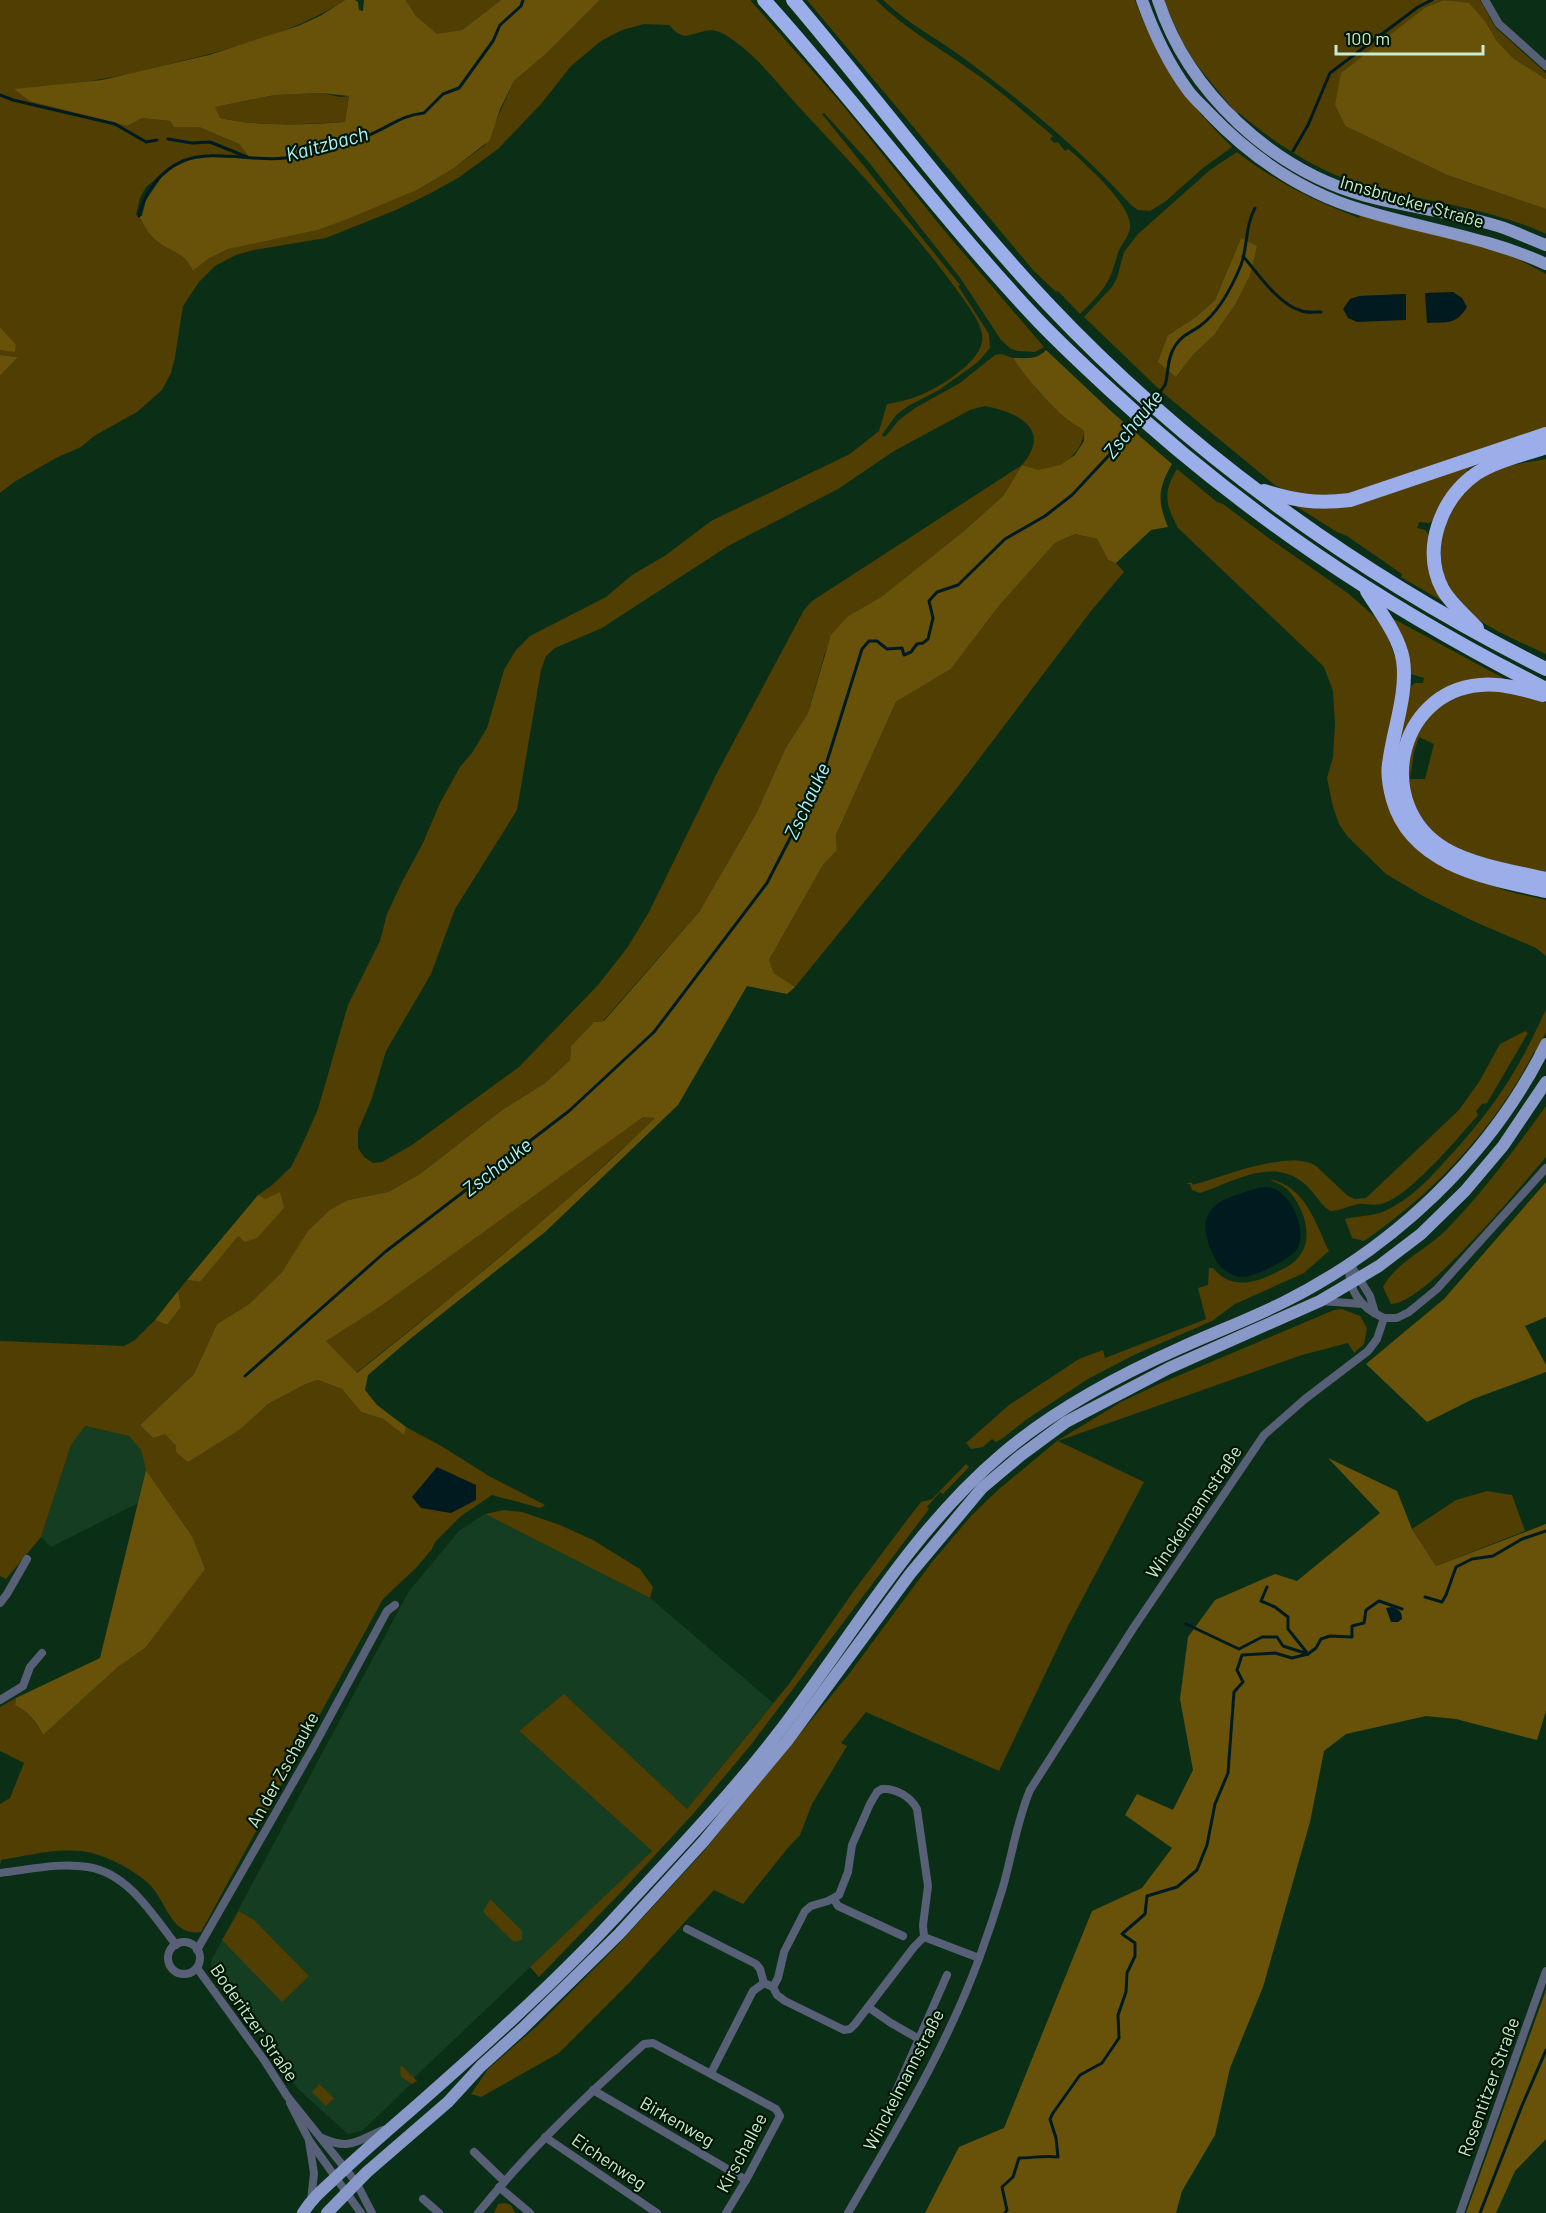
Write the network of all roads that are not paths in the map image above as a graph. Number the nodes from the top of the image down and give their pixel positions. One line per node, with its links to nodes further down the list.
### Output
1 (764, 0): 12 (highway)
2 (793, 0): 11 (highway)
3 (1142, 0): 8 (main road, Innsbrucker Straße)
4 (1158, 0): 7 (main road, Innsbrucker Straße)
5 (1485, 0): 6 (street)
6 (1546, 66)
7 (1546, 245)
8 (1546, 264)
9 (1546, 434): 11 (highway)
10 (1546, 447): 13 (highway)
11 (1254, 488): 13 (highway)
12 (1366, 589): 15 (highway); 18 (highway)
13 (1489, 640): 14 (highway)
14 (1546, 669)
15 (1546, 689)
16 (1546, 696): 17 (highway)
17 (1546, 879)
18 (1546, 891)
19 (1546, 1044): 22 (main road)
20 (1546, 1082): 23 (main road)
21 (1546, 1168): 27 (street)
22 (1349, 1263): 23 (street); 52 (main road)
23 (1355, 1282): 24 (main road); 25 (street); 26 (street)
24 (1320, 1301): 25 (street); 60 (main road)
25 (1362, 1304): 26 (street)
26 (1375, 1313): 27 (street)
27 (1384, 1318): 40 (street, Winckelmannstraße)
28 (27, 1559): 29 (street)
29 (0, 1603)
30 (395, 1605): 39 (street, An der Zschauke)
31 (42, 1653): 32 (street)
32 (0, 1700)
33 (0, 1873): 38 (street)
34 (834, 1899): 36 (street); 37 (street); 45 (street)
35 (687, 1929): 44 (street)
36 (903, 1936)
37 (924, 1937): 40 (street); 46 (street)
38 (176, 1945): 39 (street); 41 (street)
39 (197, 1950): 41 (street)
40 (979, 1959): 74 (street, Winckelmannstraße)
41 (197, 1968): 50 (street, Boderitzer Straße)
42 (1546, 1971): 75 (street, Rosentitzer Straße)
43 (947, 1975): 47 (street, Winckelmannstraße)
44 (764, 1983): 45 (street); 48 (street)
45 (773, 1987): 46 (street)
46 (868, 2007): 47 (street, Winckelmannstraße)
47 (919, 2039): 51 (street, Winckelmannstraße)
48 (711, 2073): 49 (street); 59 (street, Kirschallee)
49 (593, 2090): 53 (street); 59 (street, Birkenweg)
50 (287, 2096): 54 (street, Boderitzer Straße); 55 (street, Boderitzer Straße)
51 (889, 2107)
52 (390, 2127): 54 (street); 57 (main road)
53 (545, 2137): 61 (street); 72 (street, Eichenweg)
54 (321, 2138): 57 (street, Boderitzer Straße)
55 (309, 2140): 58 (street, Boderitzer Straße); 64 (street, Boderitzer Straße)
56 (474, 2152): 61 (street)
57 (344, 2168): 58 (main road); 60 (street, Boderitzer Straße)
58 (335, 2178): 62 (street, Boderitzer Straße); 64 (main road)
59 (746, 2180): 73 (street, Kirschallee)
60 (357, 2182): 62 (main road); 68 (street, Boderitzer Straße)
61 (502, 2184): 70 (street); 71 (street)
62 (346, 2191): 66 (main road); 67 (street, Boderitzer Straße)
63 (423, 2199): 69 (street)
64 (310, 2201): 65 (main road)
65 (303, 2213)
66 (327, 2213)
67 (361, 2213)
68 (372, 2213)
69 (439, 2213)
70 (478, 2213)
71 (530, 2213)
72 (657, 2213)
73 (726, 2213)
74 (848, 2213)
75 (1460, 2213)

